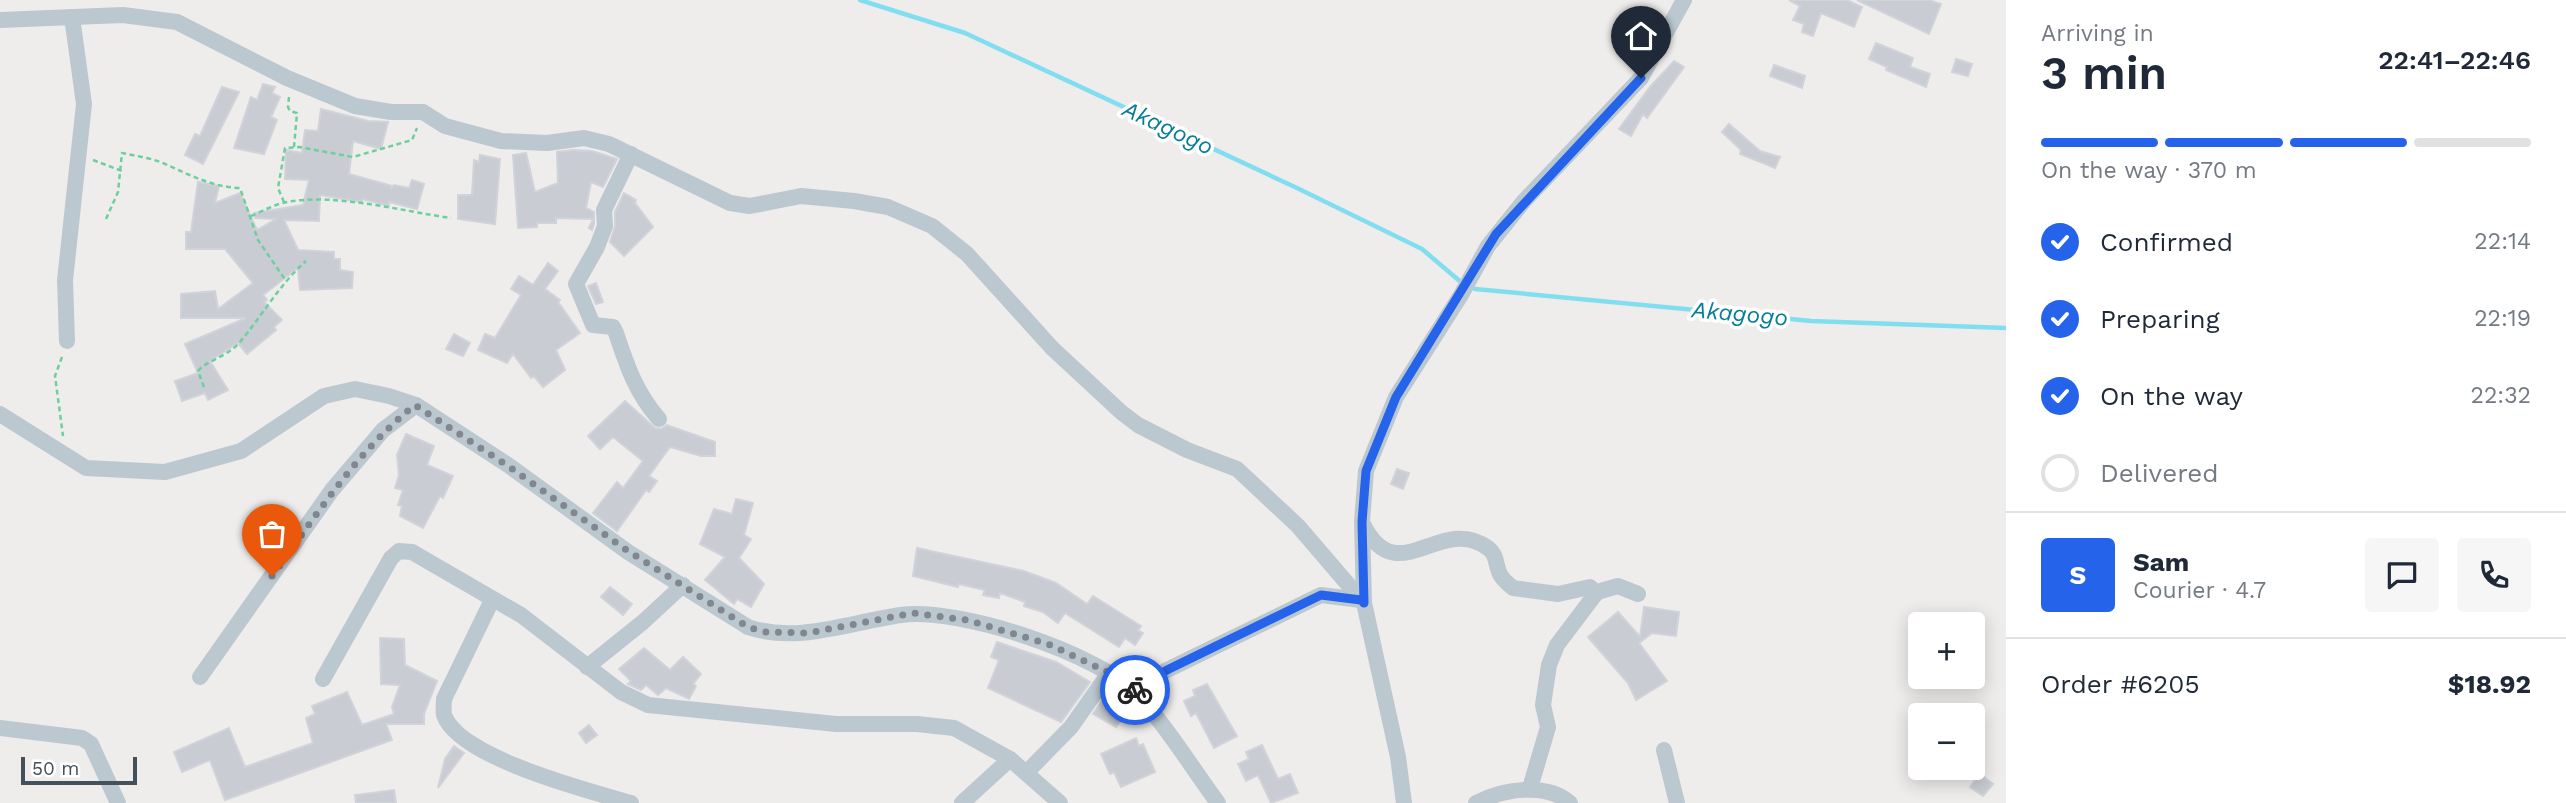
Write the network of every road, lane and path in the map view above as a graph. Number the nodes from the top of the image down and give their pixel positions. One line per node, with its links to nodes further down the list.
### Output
1 (1684, 0): 22 (street)
2 (72, 17): 3 (street); 4 (street); 7 (street)
3 (0, 20)
4 (293, 80): 5 (street); 6 (path)
5 (423, 112): 6 (path); 8 (street)
6 (294, 147): 10 (path)
7 (81, 154): 9 (path); 16 (street)
8 (631, 154): 20 (street); 27 (street)
9 (122, 171): 11 (path); 13 (path)
10 (284, 202): 11 (path); 12 (path)
11 (251, 216): 15 (path)
12 (451, 218)
13 (106, 219)
14 (306, 261): 15 (path)
15 (286, 281): 17 (path)
16 (67, 341): 21 (path)
17 (204, 387)
18 (415, 405): 21 (street); 23 (street); 30 (street)
19 (0, 414): 21 (street)
20 (659, 419)
21 (66, 457)
22 (1362, 522): 24 (street); 27 (street)
23 (683, 585): 28 (street); 29 (street)
24 (1596, 594): 25 (street); 37 (street)
25 (1638, 594)
26 (492, 600): 28 (street); 31 (street); 39 (street)
27 (1362, 602): 32 (street); 43 (street)
28 (587, 667): 35 (street)
29 (1110, 673): 32 (street); 36 (street)
30 (200, 677)
31 (323, 679)
32 (1133, 691): 42 (street)
33 (0, 728): 38 (street)
34 (1664, 750): 46 (street)
35 (1010, 759): 36 (street); 40 (street)
36 (1026, 773): 41 (street)
37 (1530, 788): 44 (street); 45 (street)
38 (118, 803)
39 (631, 803)
40 (962, 803)
41 (1060, 803)
42 (1218, 803)
43 (1405, 803)
44 (1476, 803)
45 (1570, 803)
46 (1677, 803)

